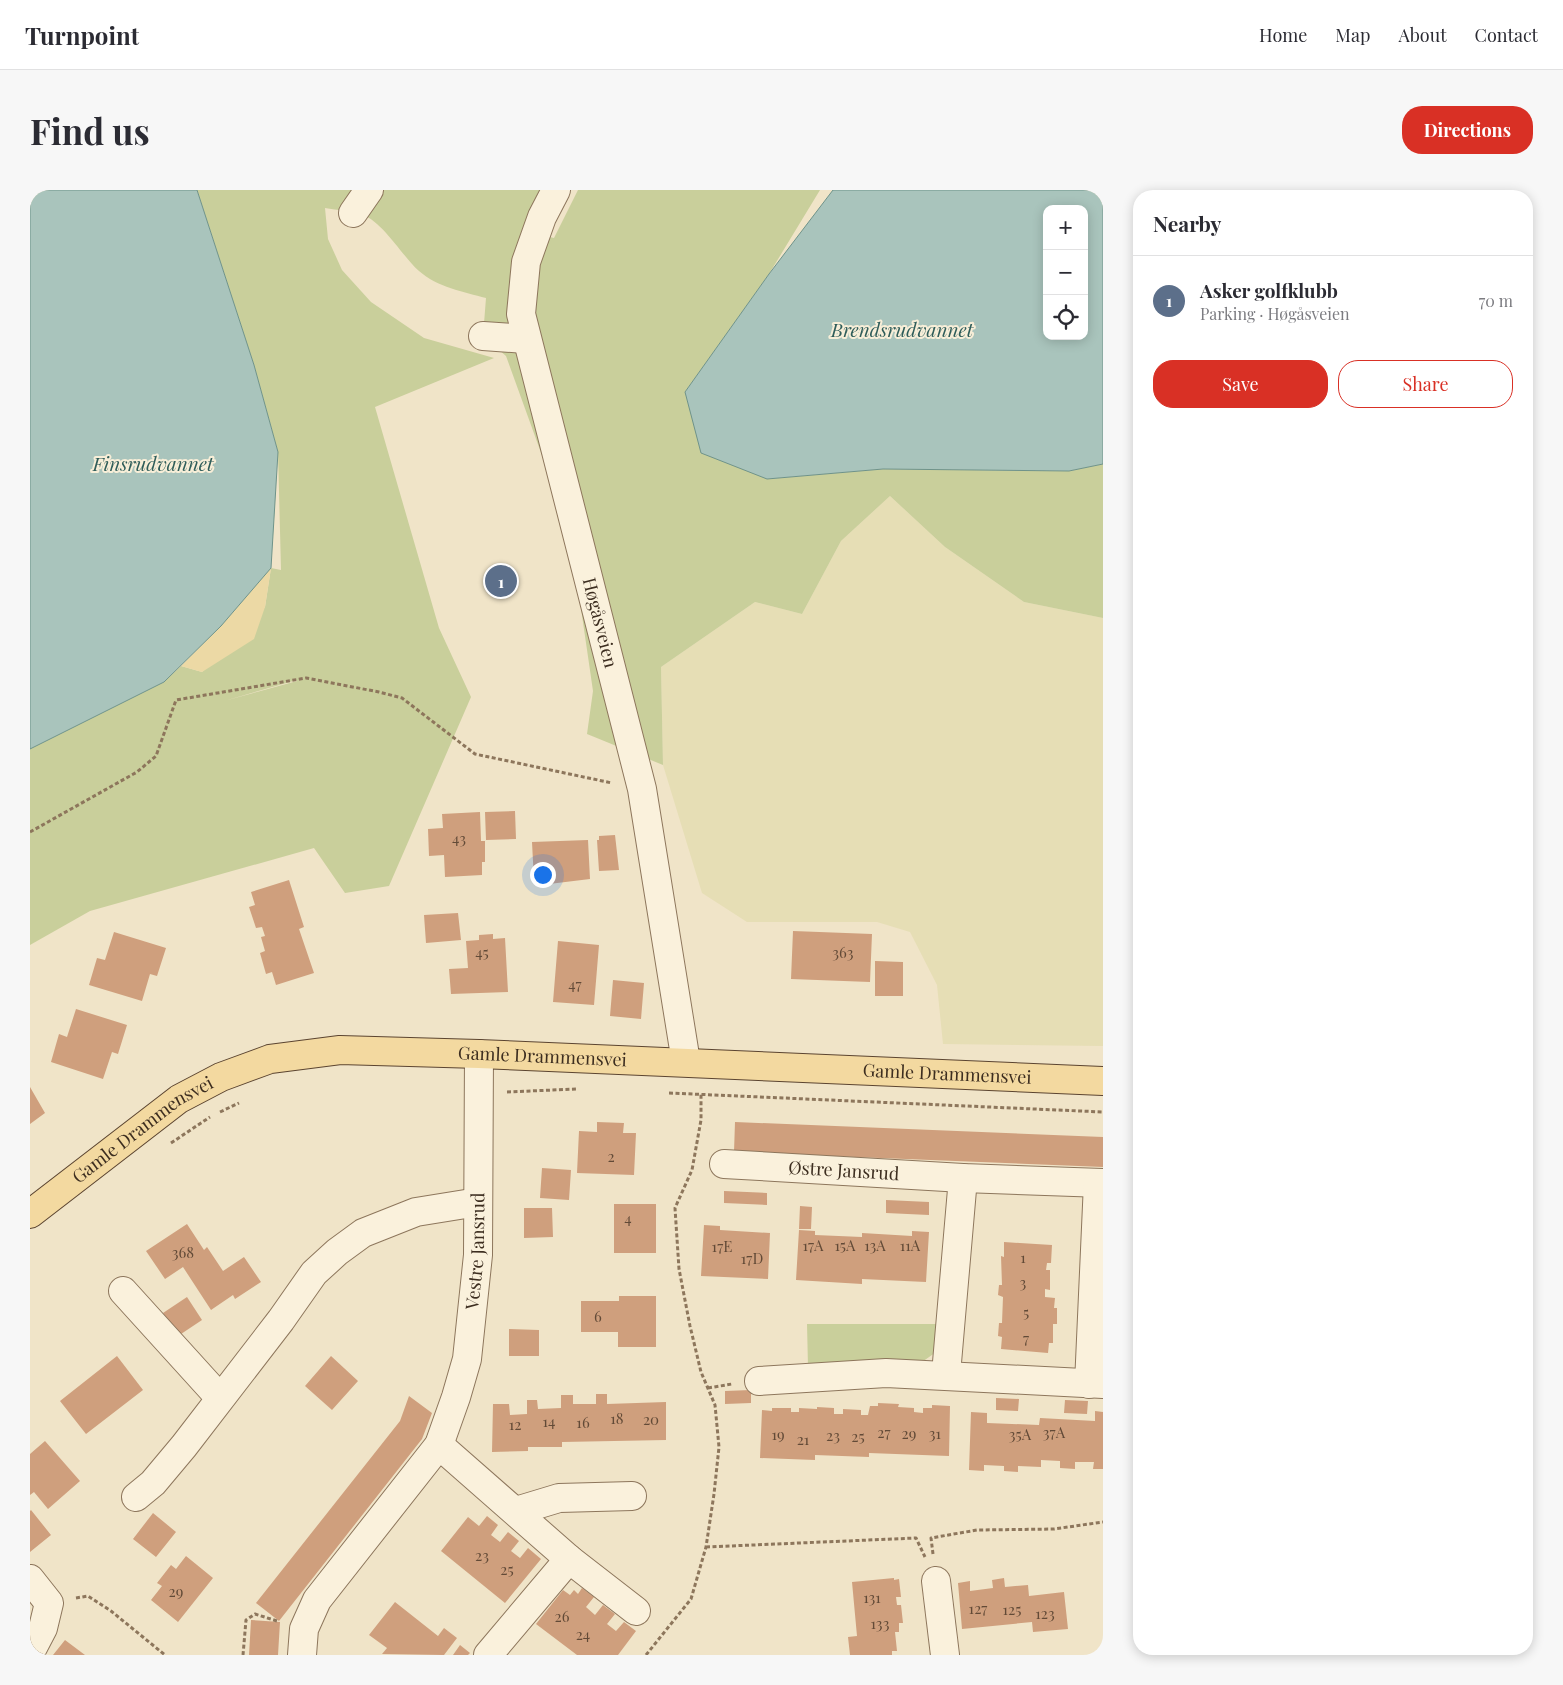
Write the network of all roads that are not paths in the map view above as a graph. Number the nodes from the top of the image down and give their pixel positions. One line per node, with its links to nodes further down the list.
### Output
1 (369, 190): 3 (street)
2 (556, 190): 5 (street, Høgåsveien)
3 (353, 213)
4 (483, 336): 5 (street)
5 (526, 339): 7 (street, Høgåsveien)
6 (479, 1054): 7 (main road, Gamle Drammensvei); 12 (street, Vestre Jansrud); 13 (main road, Gamle Drammensvei)
7 (686, 1062): 8 (main road, Gamle Drammensvei)
8 (1103, 1081)
9 (724, 1164): 10 (street, Østre Jansrud)
10 (963, 1178): 11 (street, Østre Jansrud); 15 (street)
11 (1101, 1183): 17 (street, Østre Jansrud)
12 (478, 1202): 18 (street); 19 (street, Vestre Jansrud)
13 (30, 1214)
14 (123, 1291): 18 (street)
15 (946, 1374): 16 (street, Østre Jansrud); 17 (street, Østre Jansrud)
16 (759, 1381)
17 (1096, 1384)
18 (220, 1398): 21 (street)
19 (439, 1445): 22 (street); 27 (street, Vestre Jansrud)
20 (632, 1496): 22 (street)
21 (136, 1497)
22 (516, 1512): 23 (street)
23 (569, 1559): 26 (street); 29 (street)
24 (30, 1580): 28 (street)
25 (936, 1581): 30 (street)
26 (636, 1611)
27 (303, 1642)
28 (30, 1653)
29 (488, 1655)
30 (945, 1655)

